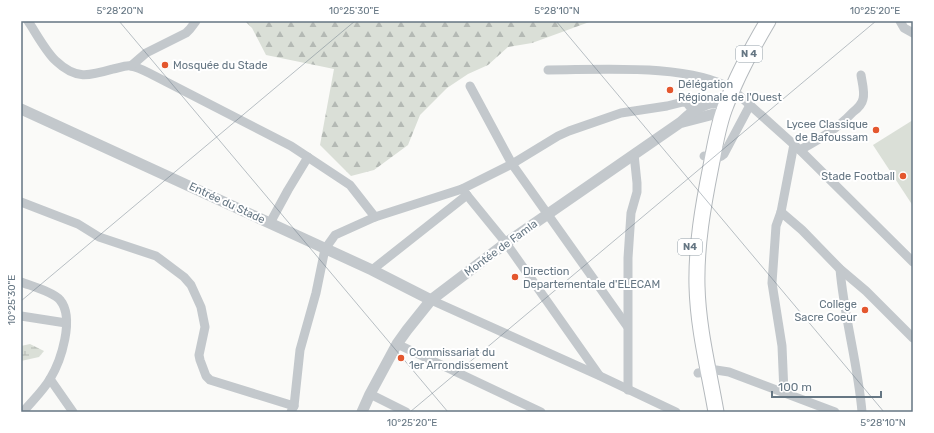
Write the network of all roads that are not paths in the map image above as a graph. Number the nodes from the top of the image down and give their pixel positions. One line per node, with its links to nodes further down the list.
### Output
1 (24, 21): 7 (street)
2 (28, 21): 9 (street)
3 (196, 21): 9 (street)
4 (756, 21): 13 (highway, N 4)
5 (768, 21): 13 (highway, N 4)
6 (900, 21): 8 (street)
7 (21, 23)
8 (913, 33)
9 (131, 66): 20 (street)
10 (548, 70): 13 (street)
11 (861, 74): 18 (street)
12 (470, 86): 22 (street)
13 (729, 87): 14 (street); 16 (highway, N4)
14 (750, 105): 18 (street); 21 (street)
15 (21, 109): 28 (street, Entrée du Stade)
16 (720, 109): 17 (street, Montée de Famla); 21 (highway, N4)
17 (693, 115): 19 (street, Montée de Famla); 22 (street)
18 (797, 147): 25 (street); 31 (street)
19 (634, 154): 26 (street, Montée de Famla); 38 (street)
20 (308, 157): 27 (street); 28 (street)
21 (708, 157): 41 (highway, N4)
22 (512, 164): 23 (street); 26 (street)
23 (465, 192): 27 (street); 29 (street); 33 (street)
24 (21, 202): 48 (street)
25 (781, 212): 32 (street); 45 (street)
26 (548, 215): 29 (street, Montée de Famla); 38 (street)
27 (375, 217): 30 (street)
28 (270, 223): 30 (street, Entrée du Stade)
29 (506, 243): 35 (street, Montée de Famla); 42 (street)
30 (325, 249): 33 (street, Entrée du Stade); 48 (street)
31 (913, 262)
32 (840, 269): 39 (street); 58 (street)
33 (372, 270): 35 (street, Entrée du Stade)
34 (21, 282): 37 (street)
35 (431, 300): 40 (street, Montée de Famla); 42 (street)
36 (21, 316): 37 (street)
37 (66, 323): 43 (street)
38 (628, 326): 44 (street)
39 (913, 338)
40 (397, 344): 46 (street, Montée de Famla); 53 (street)
41 (704, 372): 45 (street); 55 (highway, N4); 56 (highway, N4)
42 (600, 376): 44 (street)
43 (50, 379): 47 (street); 50 (street)
44 (628, 390): 54 (street)
45 (784, 393): 57 (street)
46 (370, 394): 51 (street, Montée de Famla); 52 (street)
47 (25, 404): 49 (street)
48 (293, 409)
49 (23, 412)
50 (73, 412)
51 (362, 412)
52 (406, 412)
53 (541, 412)
54 (676, 412)
55 (705, 412)
56 (716, 412)
57 (835, 412)
58 (862, 412)

